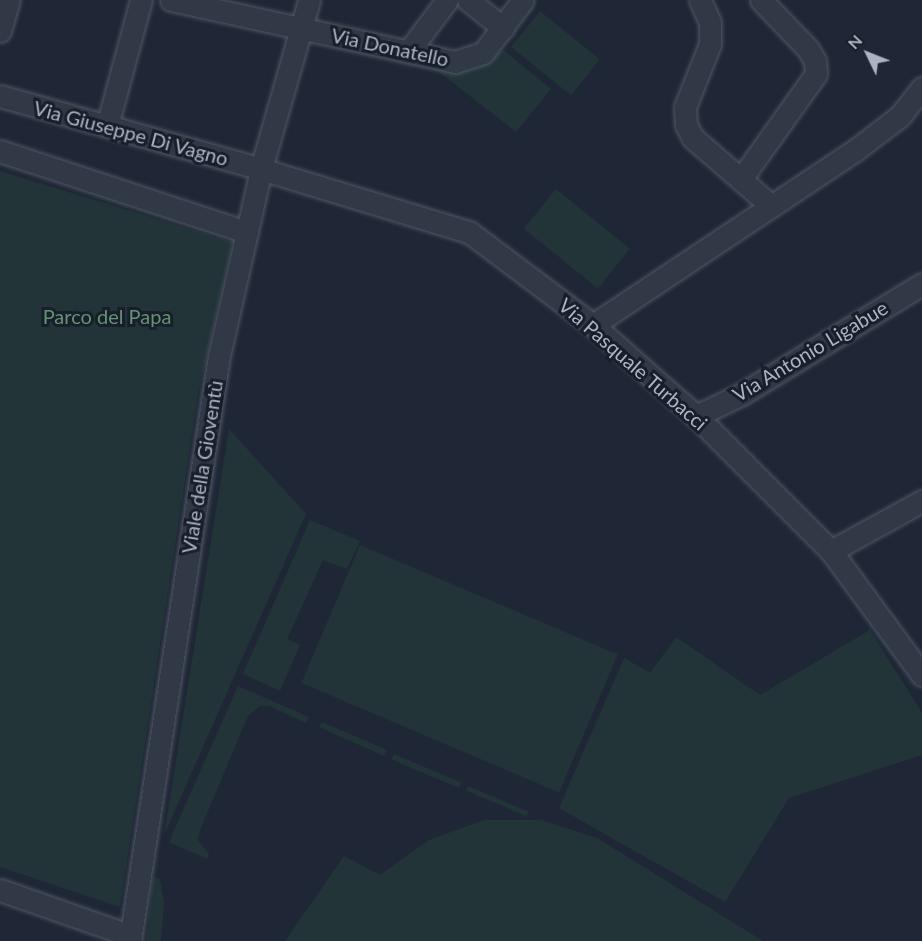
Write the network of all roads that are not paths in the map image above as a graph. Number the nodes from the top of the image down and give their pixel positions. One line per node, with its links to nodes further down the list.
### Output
1 (9, 0): 12 (street)
2 (141, 0): 16 (street)
3 (171, 0): 11 (street, Via Donatello)
4 (309, 0): 11 (street, Viale della Gioventù)
5 (447, 0): 13 (street)
6 (468, 0): 10 (street)
7 (523, 0): 10 (street, Via Donatello)
8 (700, 0): 19 (street)
9 (761, 0): 19 (street)
10 (503, 28): 13 (street, Via Donatello)
11 (301, 29): 13 (street, Via Donatello); 18 (street, Viale della Gioventù)
12 (0, 31)
13 (408, 52)
14 (922, 88): 20 (street)
15 (0, 96): 16 (street, Via Giuseppe Di Vagno)
16 (106, 126): 18 (street, Via Giuseppe Di Vagno)
17 (0, 151): 21 (street)
18 (261, 169): 21 (street, Viale della Gioventù); 23 (street, Via Pasquale Turbacci)
19 (741, 180): 20 (street)
20 (771, 205): 23 (street)
21 (247, 232): 29 (street, Viale della Gioventù)
22 (922, 284): 24 (street, Via Antonio Ligabue)
23 (593, 325): 24 (street, Via Pasquale Turbacci)
24 (696, 416): 26 (street, Via Pasquale Turbacci)
25 (922, 501): 26 (street)
26 (831, 551): 27 (street, Via Pasquale Turbacci)
27 (922, 675)
28 (0, 890): 29 (street)
29 (130, 938)

